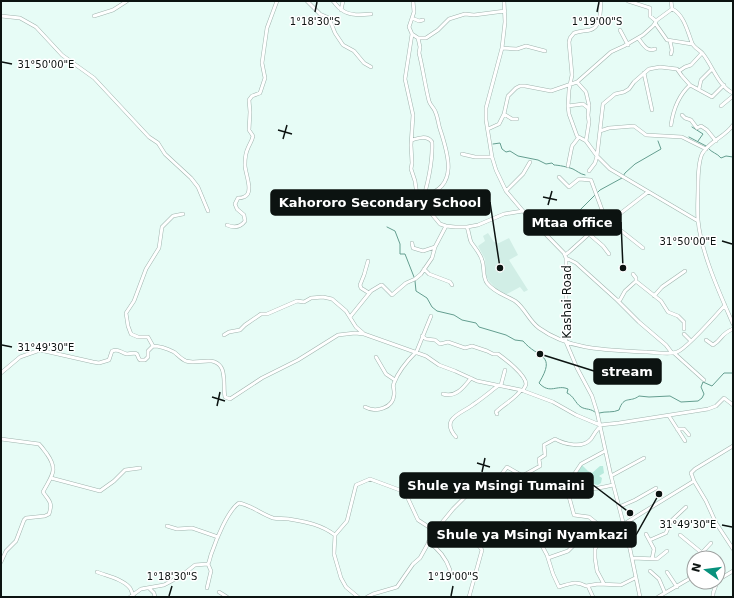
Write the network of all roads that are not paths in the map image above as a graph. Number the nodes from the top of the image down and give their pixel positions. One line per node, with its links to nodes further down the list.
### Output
1 (127, 1): 16 (street)
2 (277, 1): 77 (street)
3 (307, 1): 32 (street)
4 (333, 1): 12 (street)
5 (343, 1): 12 (street)
6 (413, 1): 17 (street)
7 (504, 1): 13 (street, Kashai Road)
8 (601, 1): 37 (street)
9 (628, 1): 19 (street)
10 (672, 2): 11 (street)
11 (672, 9): 19 (street); 25 (street)
12 (341, 10): 14 (street)
13 (505, 11): 22 (street); 27 (street, Kashai Road)
14 (371, 14)
15 (1, 16): 72 (street)
16 (94, 16)
17 (412, 18): 18 (street); 21 (street)
18 (422, 20)
19 (655, 22): 23 (street); 24 (street)
20 (620, 30): 26 (street)
21 (412, 34): 22 (street); 57 (street)
22 (418, 38): 70 (street)
23 (638, 38): 26 (street); 28 (street)
24 (670, 41): 25 (street); 31 (street)
25 (692, 44): 30 (street)
26 (628, 45): 36 (street)
27 (502, 48): 29 (street); 52 (street, Kashai Road)
28 (655, 49)
29 (545, 51)
30 (702, 53): 33 (street); 34 (street)
31 (671, 54)
32 (371, 67)
33 (712, 69): 39 (street); 40 (street)
34 (679, 71): 35 (street); 38 (street)
35 (644, 73): 46 (street); 53 (street)
36 (577, 82): 37 (street); 45 (street)
37 (570, 84): 43 (street); 47 (street)
38 (690, 85): 40 (street); 50 (street)
39 (724, 85): 40 (street); 41 (street)
40 (699, 89)
41 (733, 93)
42 (733, 96): 44 (street)
43 (568, 106): 45 (street); 56 (street)
44 (721, 106)
45 (588, 108): 58 (street)
46 (652, 110)
47 (504, 114): 49 (street); 52 (street)
48 (682, 115): 59 (street)
49 (518, 119)
50 (671, 125)
51 (733, 125): 54 (street)
52 (488, 129): 63 (street, Kashai Road)
53 (600, 131): 60 (street); 62 (street)
54 (728, 131): 55 (street); 59 (street)
55 (732, 134)
56 (579, 138): 58 (street); 65 (street)
57 (412, 140): 70 (street); 71 (street)
58 (586, 141): 62 (street)
59 (716, 141): 60 (street)
60 (706, 150): 75 (street)
61 (462, 154): 63 (street)
62 (597, 156): 66 (street); 69 (street)
63 (492, 157): 68 (street, Kashai Road)
64 (530, 162): 68 (street)
65 (568, 166)
66 (589, 171)
67 (559, 177): 76 (street)
68 (506, 191): 73 (street, Kashai Road)
69 (648, 192): 75 (street); 76 (street)
70 (425, 195): 71 (street)
71 (421, 206): 78 (street)
72 (208, 211)
73 (523, 211): 79 (street); 85 (street, Kashai Road)
74 (183, 214): 108 (street)
75 (698, 221): 95 (street)
76 (609, 222): 80 (street); 83 (street)
77 (227, 225)
78 (446, 226): 79 (street); 82 (street)
79 (467, 227): 107 (street)
80 (589, 234): 84 (street); 85 (street)
81 (412, 243): 82 (street)
82 (435, 247): 87 (street)
83 (643, 248)
84 (609, 254)
85 (566, 256): 94 (street); 107 (street, Kashai Road)
86 (368, 261): 92 (street)
87 (424, 269): 91 (street); 92 (street)
88 (685, 271): 93 (street)
89 (633, 274): 90 (street)
90 (636, 282): 93 (street); 94 (street)
91 (452, 285)
92 (369, 293): 97 (street)
93 (654, 296): 99 (street)
94 (617, 300): 110 (street)
95 (725, 305): 98 (street); 106 (street)
96 (431, 316): 104 (street)
97 (350, 317): 101 (street); 103 (street)
98 (733, 324)
99 (684, 328)
100 (733, 330): 105 (street)
101 (364, 334): 108 (street); 109 (street)
102 (684, 334): 106 (street)
103 (224, 335)
104 (422, 336): 109 (street); 118 (street)
105 (706, 340)
106 (691, 341): 110 (street)
107 (566, 342): 110 (street); 124 (street, Kashai Road)
108 (153, 346): 113 (street)
109 (416, 352): 114 (street); 115 (street)
110 (673, 352): 116 (street)
111 (376, 357): 115 (street)
112 (505, 370): 117 (street)
113 (1, 373)
114 (471, 378): 117 (street); 119 (street)
115 (395, 380): 121 (street)
116 (704, 380)
117 (500, 385): 118 (street); 127 (street)
118 (522, 390): 122 (street); 124 (street)
119 (443, 394)
120 (733, 405): 123 (street)
121 (365, 407)
122 (496, 414)
123 (669, 416): 124 (street); 125 (street)
124 (600, 426): 131 (street, Kashai Road); 145 (street)
125 (678, 429): 126 (street); 129 (street)
126 (689, 435)
127 (456, 437)
128 (1, 439): 136 (street)
129 (685, 441)
130 (733, 446): 137 (street)
131 (605, 451): 134 (street); 135 (street, Kashai Road)
132 (644, 458): 135 (street)
133 (140, 468): 136 (street)
134 (573, 476): 138 (street); 148 (street)
135 (611, 476): 138 (street, Kashai Road)
136 (51, 478): 164 (street)
137 (694, 481): 143 (street); 156 (street)
138 (613, 485): 140 (street, Kashai Road)
139 (656, 488): 140 (street)
140 (619, 507): 143 (street, Kashai Road)
141 (686, 507): 153 (street)
142 (522, 523): 161 (street)
143 (624, 524): 147 (street, Kashai Road)
144 (167, 526): 152 (street)
145 (439, 526): 146 (street); 184 (street)
146 (435, 531): 150 (street); 154 (street)
147 (626, 532): 148 (street); 162 (street, Kashai Road)
148 (602, 533): 161 (street); 172 (street)
149 (646, 534): 153 (street)
150 (335, 535): 152 (street); 182 (street)
151 (680, 535): 158 (street)
152 (218, 537): 165 (street)
153 (650, 540): 163 (street)
154 (428, 542): 166 (street); 183 (street)
155 (711, 543): 159 (street)
156 (732, 543): 157 (street)
157 (733, 549)
158 (698, 550)
159 (705, 550)
160 (667, 551): 163 (street)
161 (548, 558): 173 (street)
162 (632, 558): 163 (street); 170 (street, Kashai Road)
163 (652, 560)
164 (1, 562)
165 (208, 564): 175 (street); 176 (street)
166 (450, 570)
167 (97, 572): 179 (street)
168 (650, 572): 178 (street)
169 (667, 572): 174 (street)
170 (635, 578): 172 (street); 186 (street, Kashai Road)
171 (686, 581): 174 (street)
172 (604, 584): 173 (street)
173 (588, 586): 185 (street)
174 (676, 587): 178 (street)
175 (149, 588): 179 (street); 180 (street)
176 (207, 588)
177 (219, 592): 181 (street)
178 (664, 593): 187 (street)
179 (132, 596)
180 (155, 597)
181 (227, 597)
182 (358, 597)
183 (367, 597)
184 (469, 597)
185 (593, 597)
186 (640, 597)
187 (658, 597)

